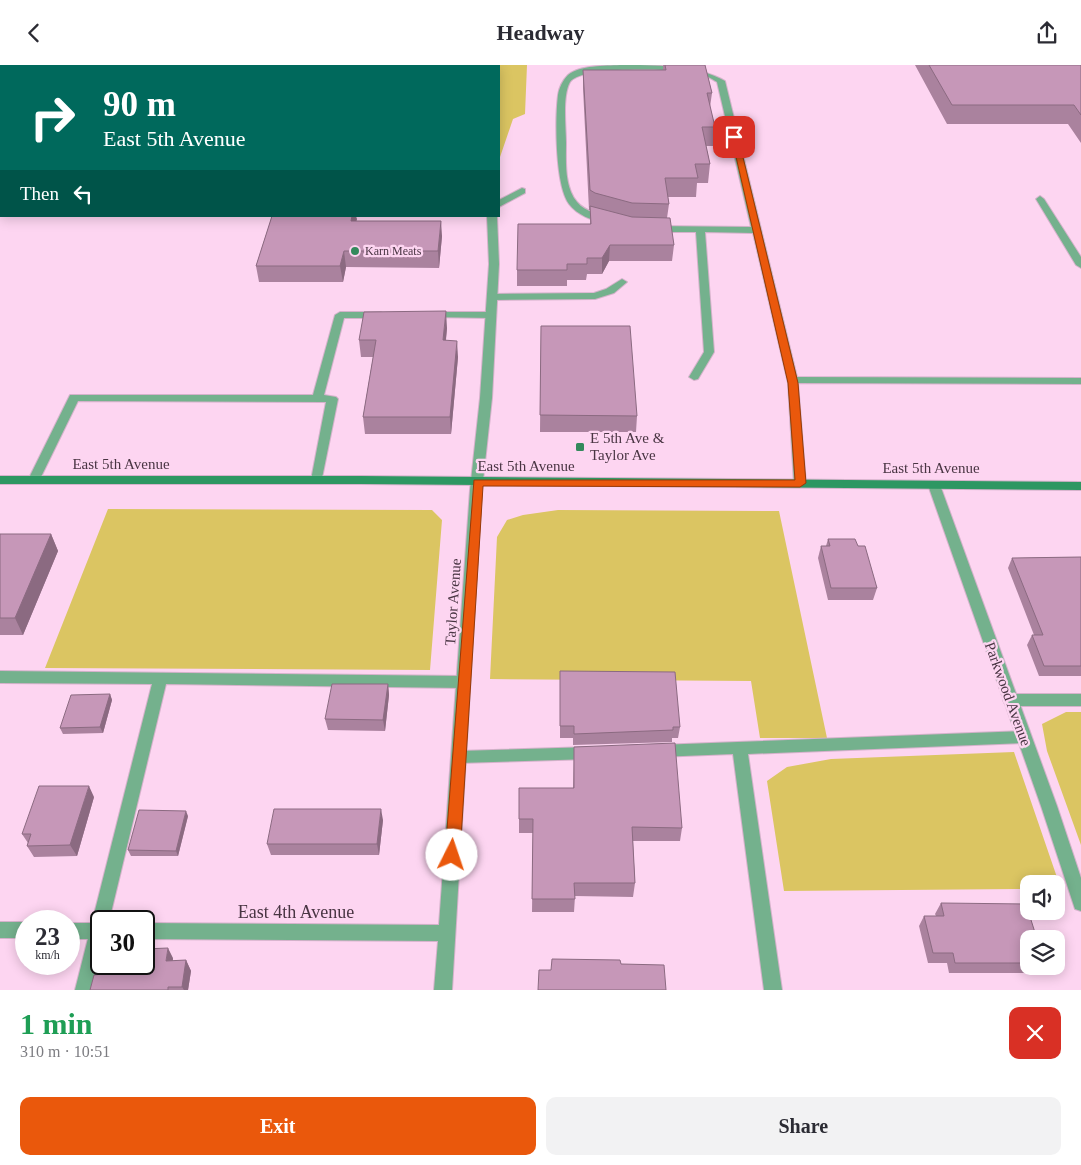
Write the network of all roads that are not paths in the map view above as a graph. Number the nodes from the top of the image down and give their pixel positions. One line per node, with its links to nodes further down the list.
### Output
1 (522, 191): 3 (street)
2 (1040, 199): 9 (street)
3 (500, 202)
4 (492, 217): 11 (street, Taylor Avenue)
5 (615, 224): 8 (street)
6 (641, 229): 7 (street)
7 (700, 229): 8 (street); 15 (street)
8 (756, 229): 16 (street)
9 (1081, 265)
10 (622, 282): 11 (street)
11 (492, 297): 14 (street, Taylor Avenue)
12 (395, 315): 18 (street)
13 (422, 315): 14 (street)
14 (491, 315): 22 (street, Taylor Avenue)
15 (694, 377)
16 (792, 379): 17 (street); 23 (street)
17 (1081, 381)
18 (318, 399): 20 (street); 21 (street)
19 (0, 480): 20 (main road, East 5th Avenue)
20 (34, 480): 21 (main road, East 5th Avenue)
21 (317, 480): 22 (main road, East 5th Avenue)
22 (478, 482): 23 (main road, East 5th Avenue); 28 (street, Taylor Avenue)
23 (800, 483): 24 (main road, East 5th Avenue)
24 (934, 485): 25 (main road, East 5th Avenue); 29 (street, Parkwood Avenue)
25 (1081, 486)
26 (0, 677): 27 (street)
27 (160, 679): 28 (street); 37 (street)
28 (464, 682): 35 (street, Taylor Avenue)
29 (1010, 700): 30 (street); 31 (street, Parkwood Avenue)
30 (1081, 700)
31 (1023, 737): 32 (street); 36 (street, Parkwood Avenue)
32 (740, 748): 33 (street); 45 (street)
33 (643, 751)
34 (604, 752): 35 (street)
35 (459, 757): 41 (street, Taylor Avenue)
36 (1081, 903)
37 (105, 910)
38 (0, 930): 39 (street)
39 (15, 930)
40 (155, 931): 41 (street, East 4th Avenue)
41 (447, 933): 44 (street, Taylor Avenue)
42 (90, 968): 43 (street)
43 (84, 990)
44 (443, 990)
45 (773, 990)

